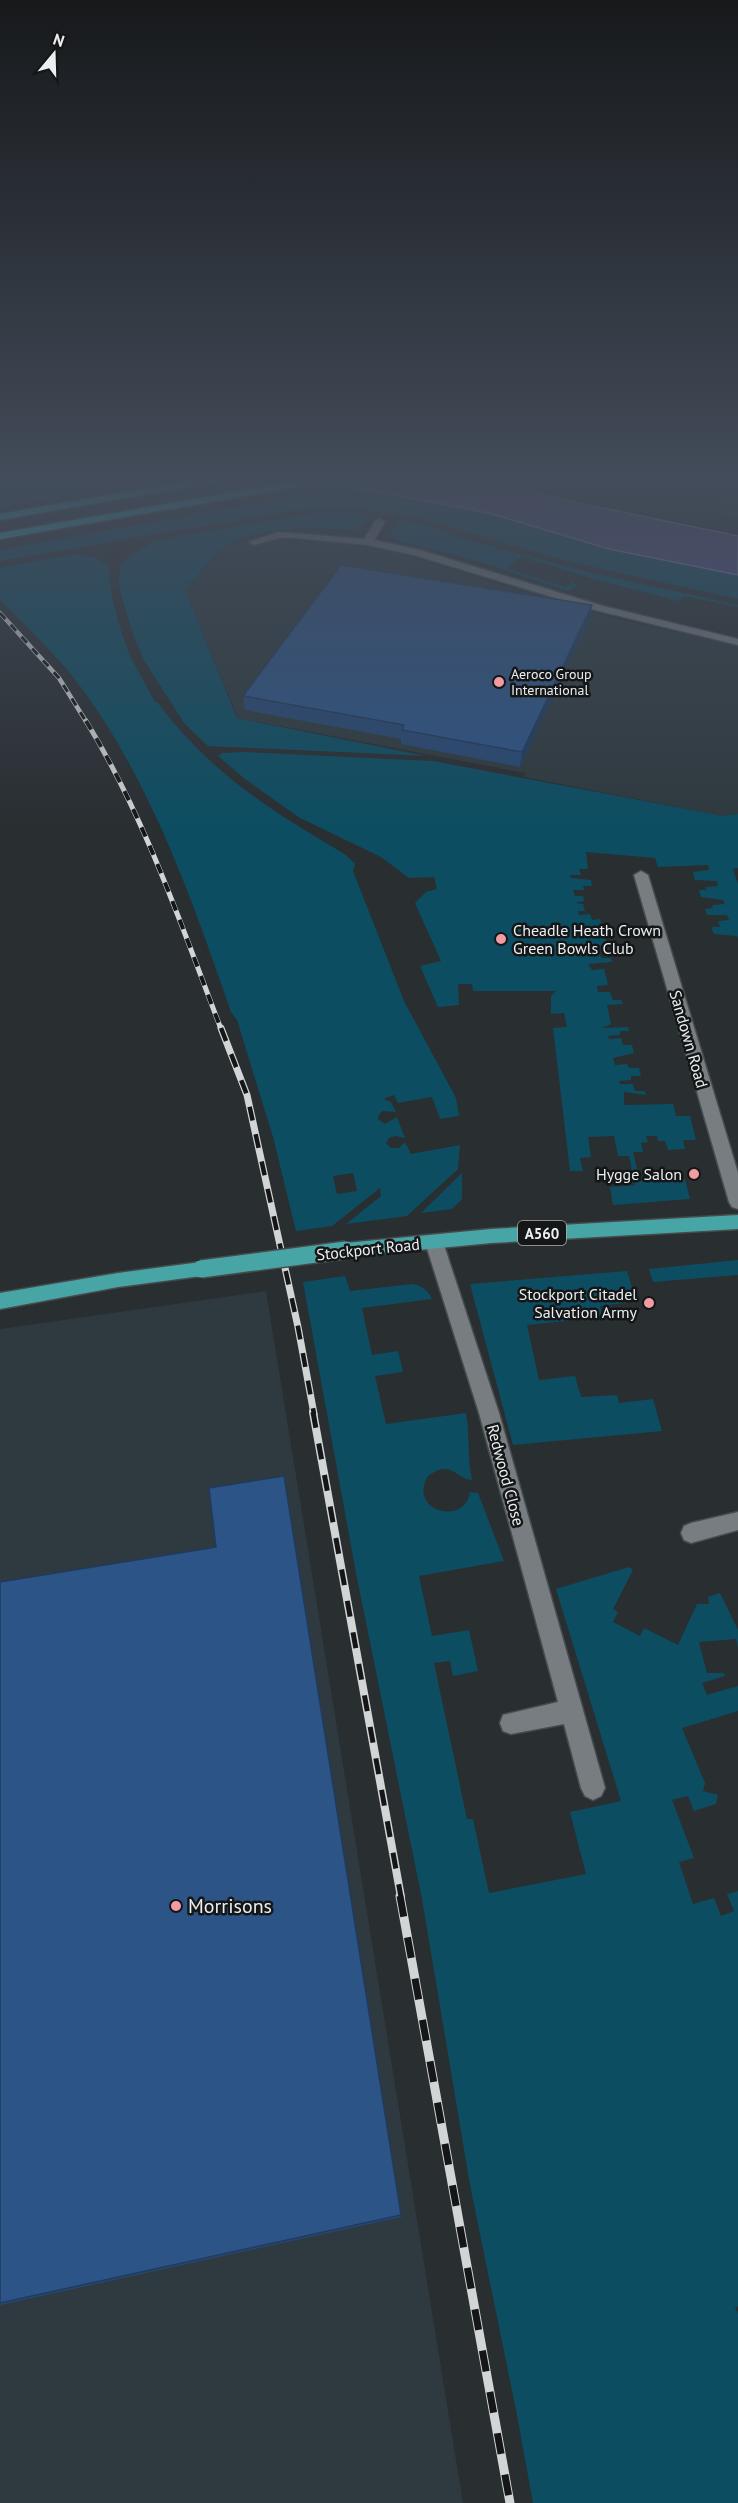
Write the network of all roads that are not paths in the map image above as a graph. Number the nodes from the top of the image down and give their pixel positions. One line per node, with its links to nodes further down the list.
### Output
1 (556, 595): 2 (street)
2 (738, 642)
3 (641, 874): 4 (street, Sandown Road)
4 (738, 1202)
5 (738, 1222): 6 (main road, Stockport Road / A560)
6 (434, 1242): 7 (main road, Stockport Road / A560, bridge); 10 (street, Redwood Close)
7 (0, 1301)
8 (738, 1521): 9 (street)
9 (691, 1533)
10 (572, 1711): 11 (street); 12 (street, Redwood Close)
11 (511, 1723)
12 (592, 1788)

